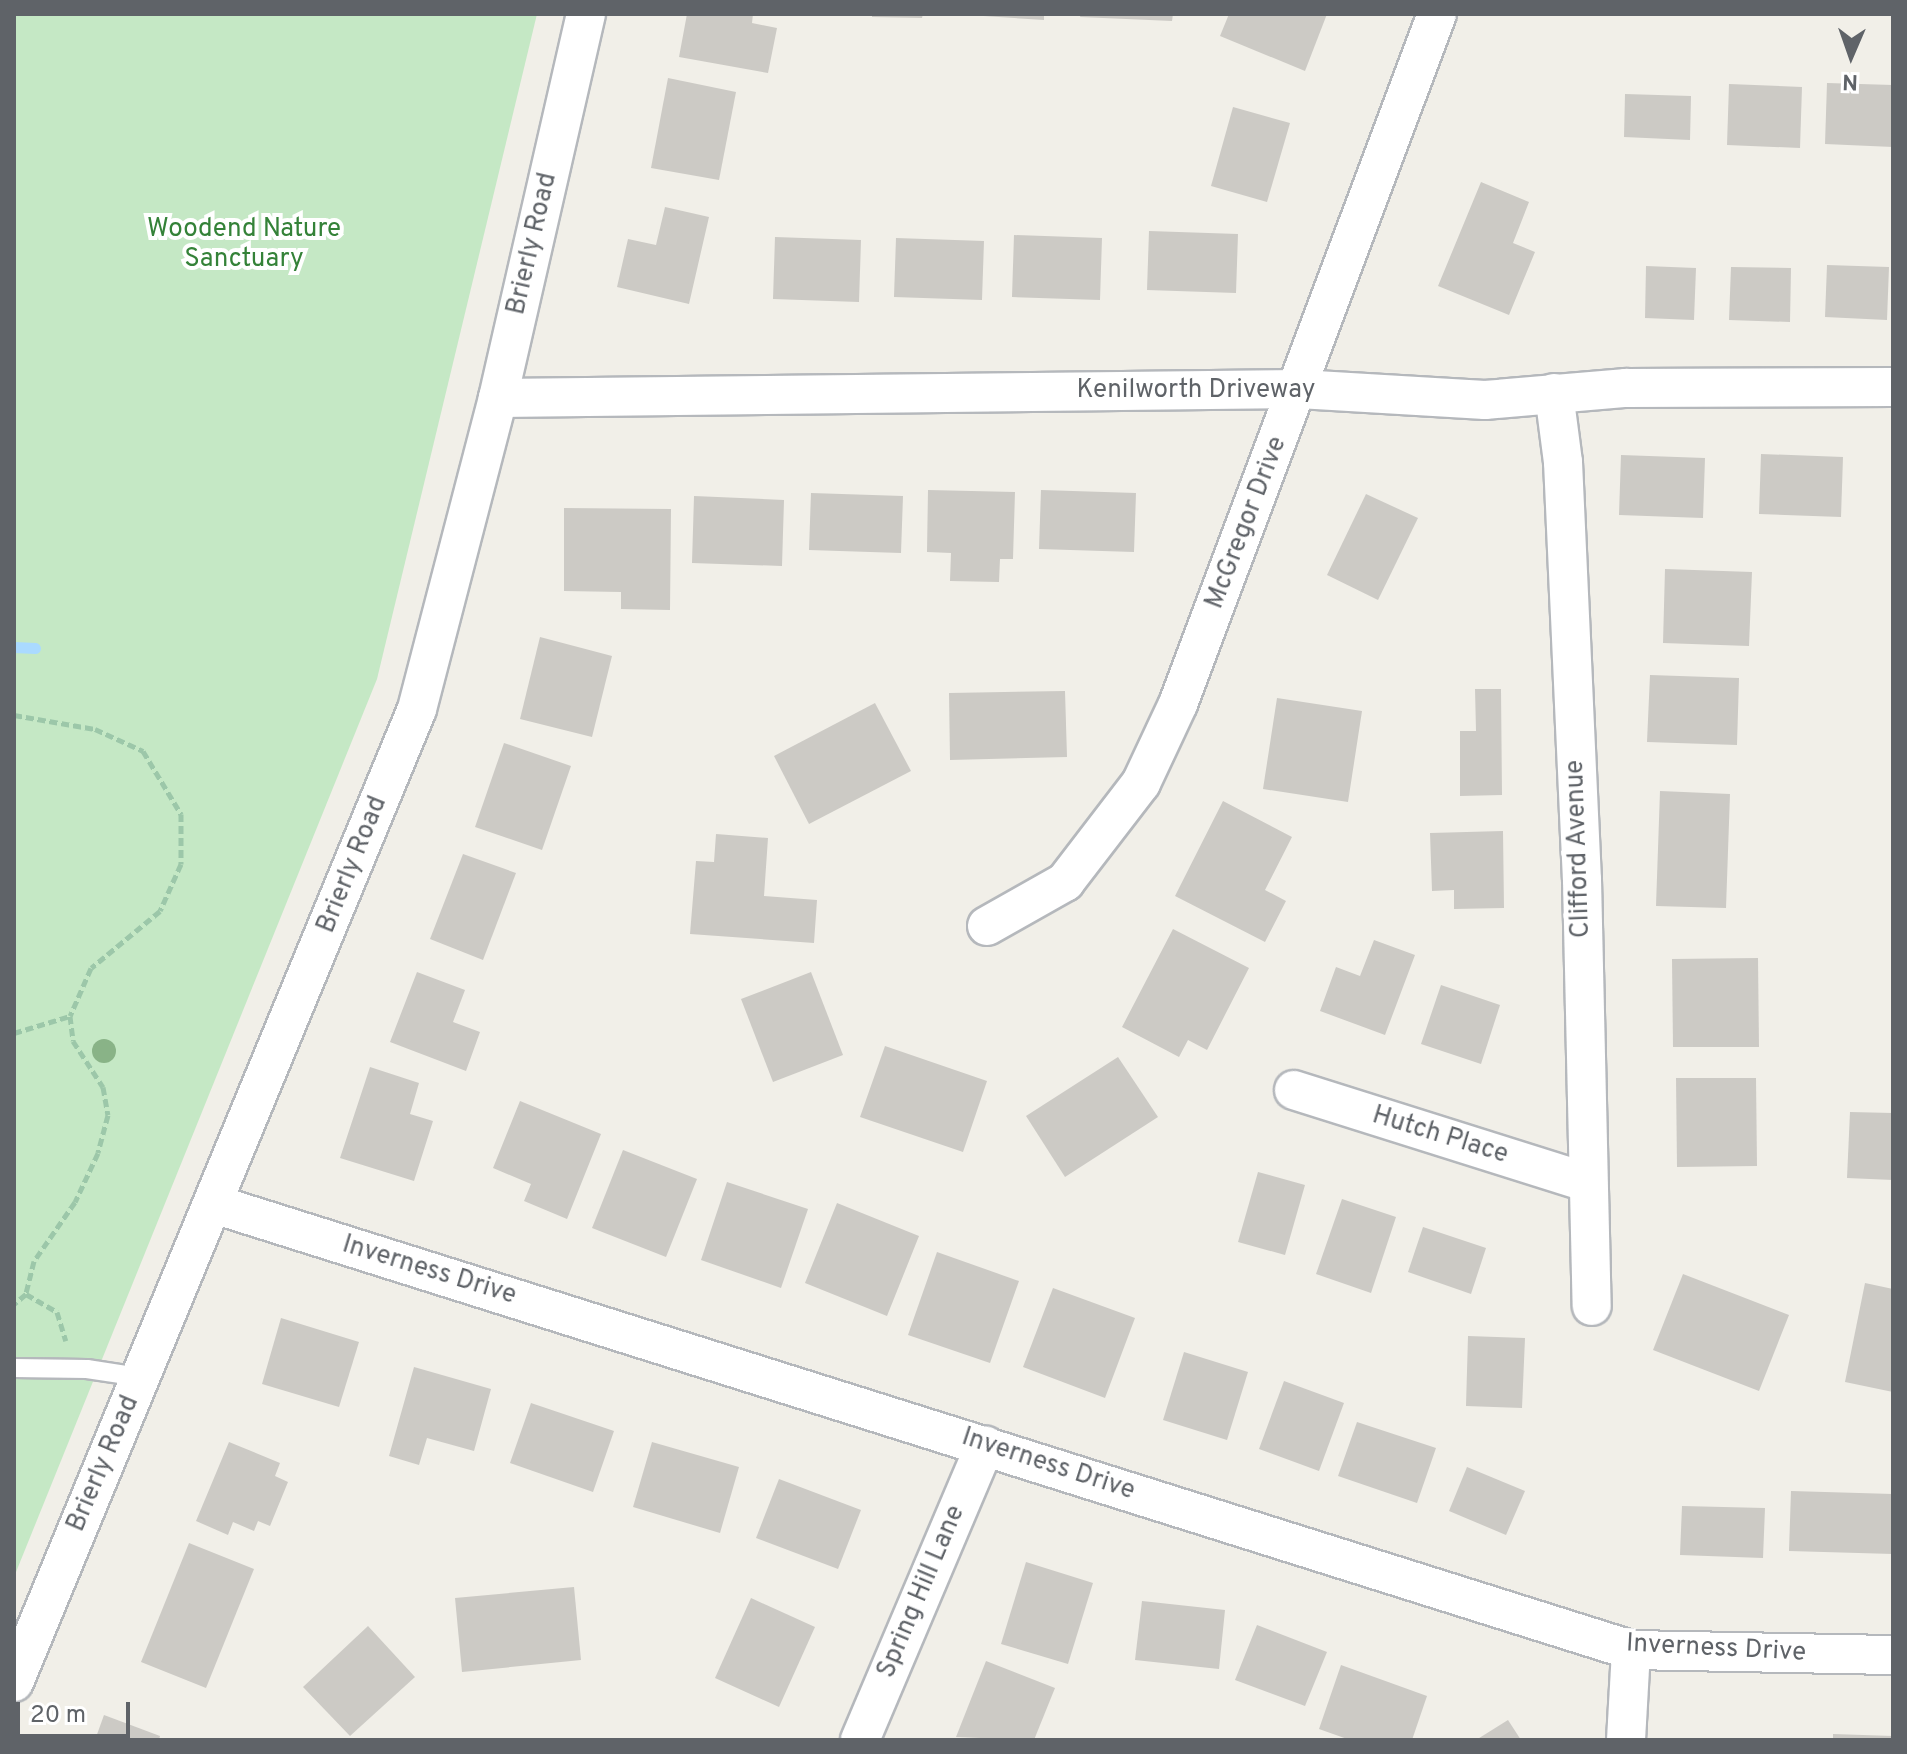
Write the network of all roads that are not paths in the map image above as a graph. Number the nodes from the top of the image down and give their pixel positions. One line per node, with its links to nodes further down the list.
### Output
1 (586, 14): 6 (street, Brierly Road)
2 (1437, 14): 4 (street, McGregor Drive)
3 (1893, 387): 5 (street, Kenilworth Driveway)
4 (1299, 389): 5 (street, Kenilworth Driveway); 6 (street, Kenilworth Driveway); 7 (street, McGregor Drive)
5 (1554, 393): 9 (street, Clifford Avenue)
6 (498, 398): 10 (street, Brierly Road)
7 (987, 926)
8 (1294, 1090): 9 (street, Hutch Place)
9 (1585, 1182): 11 (street, Clifford Avenue)
10 (214, 1204): 13 (street, Brierly Road); 14 (street, Inverness Drive)
11 (1592, 1306)
12 (14, 1368): 13 (lane)
13 (140, 1377): 17 (street, Brierly Road)
14 (985, 1445): 15 (street, Inverness Drive); 18 (street, Spring Hill Lane)
15 (1631, 1650): 16 (street, Inverness Drive); 19 (street)
16 (1893, 1655)
17 (14, 1682)
18 (860, 1740)
19 (1626, 1740)

